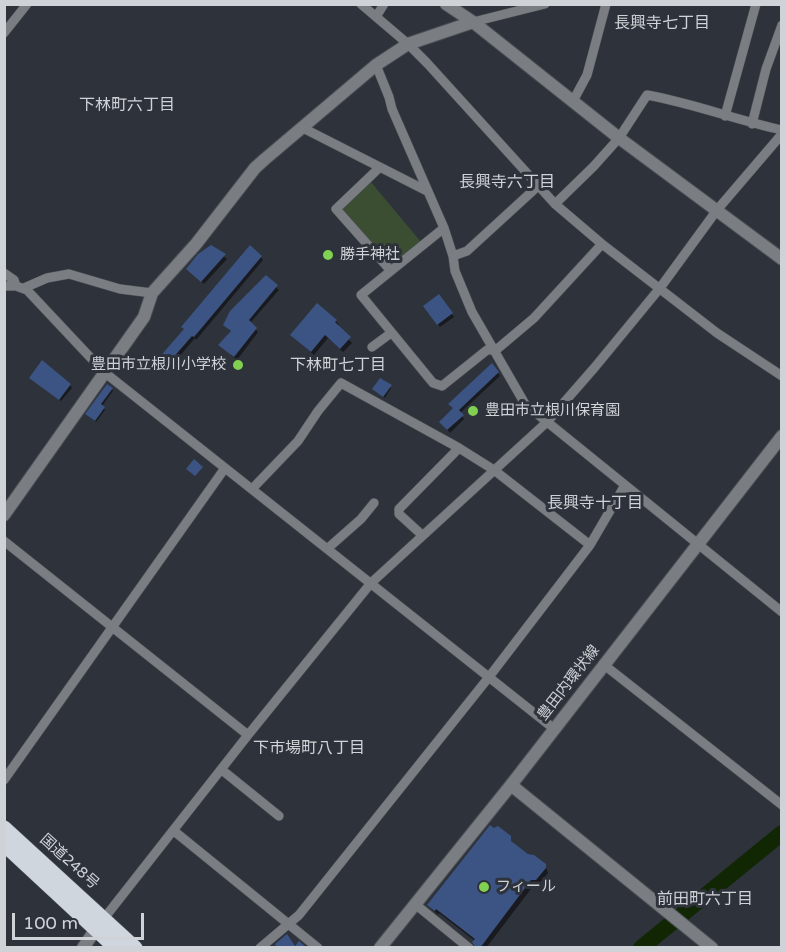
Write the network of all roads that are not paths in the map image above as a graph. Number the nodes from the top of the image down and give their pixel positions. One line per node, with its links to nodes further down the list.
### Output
1 (27, 4): 11 (street)
2 (361, 4): 8 (street)
3 (384, 4): 8 (street)
4 (446, 4): 9 (street)
5 (545, 4): 9 (street)
6 (606, 4): 14 (street)
7 (756, 4): 15 (street)
8 (376, 17): 12 (street)
9 (473, 22): 12 (street); 14 (street)
10 (782, 25): 16 (street)
11 (4, 33)
12 (408, 44): 13 (street); 21 (street)
13 (376, 65): 17 (street); 22 (street)
14 (573, 101): 19 (street)
15 (725, 116): 16 (street); 19 (street)
16 (752, 123): 18 (street)
17 (301, 128): 20 (street); 34 (street)
18 (782, 132): 24 (street)
19 (619, 138): 23 (street); 24 (street)
20 (379, 168): 22 (street); 29 (street)
21 (538, 186): 23 (street); 27 (street)
22 (428, 191): 25 (street)
23 (555, 204): 26 (street)
24 (717, 210): 28 (street); 33 (street)
25 (444, 228): 27 (street); 29 (street)
26 (602, 244): 33 (street); 37 (street)
27 (453, 256): 37 (street)
28 (782, 259)
29 (391, 271): 35 (street)
30 (4, 273): 32 (street)
31 (4, 286): 32 (street)
32 (20, 287): 34 (street); 38 (street)
33 (660, 288): 39 (street); 40 (street)
34 (152, 292): 38 (street)
35 (391, 333): 36 (street); 37 (street)
36 (372, 347)
37 (496, 350): 40 (street)
38 (104, 372): 43 (street); 48 (street)
39 (782, 376)
40 (547, 422): 44 (street); 45 (street)
41 (782, 436): 51 (street, 豊田内環状線)
42 (459, 448): 44 (street); 46 (street); 49 (street)
43 (225, 468): 46 (street); 56 (street)
44 (494, 470): 49 (street); 52 (street)
45 (625, 485): 51 (street); 52 (street)
46 (252, 489): 53 (street)
47 (374, 503): 53 (street)
48 (4, 516)
49 (422, 534): 54 (street)
50 (4, 541): 56 (street)
51 (698, 543): 55 (street); 57 (street, 豊田内環状線)
52 (590, 545): 58 (street)
53 (327, 549): 54 (street)
54 (371, 583): 58 (street); 60 (street)
55 (782, 612)
56 (113, 626): 60 (street); 62 (street)
57 (603, 664): 59 (street, 豊田内環状線); 64 (street)
58 (489, 677): 59 (street); 71 (street)
59 (553, 728): 63 (street, 豊田内環状線)
60 (248, 735): 61 (street)
61 (222, 770): 65 (street); 67 (street)
62 (4, 780)
63 (510, 785): 69 (street, 豊田内環状線); 79 (street)
64 (782, 804)
65 (279, 816)
66 (4, 828): 70 (highway, 国道248号)
67 (174, 831): 70 (street); 71 (street)
68 (4, 844): 70 (highway, 国道248号)
69 (415, 904): 77 (street, 豊田内環状線); 78 (street)
70 (101, 924): 72 (street); 73 (highway, 国道248号); 74 (highway, 国道248号)
71 (289, 924): 75 (street); 76 (street)
72 (83, 948)
73 (116, 948)
74 (135, 948)
75 (260, 948)
76 (318, 948)
77 (380, 948)
78 (469, 948)
79 (712, 948)

